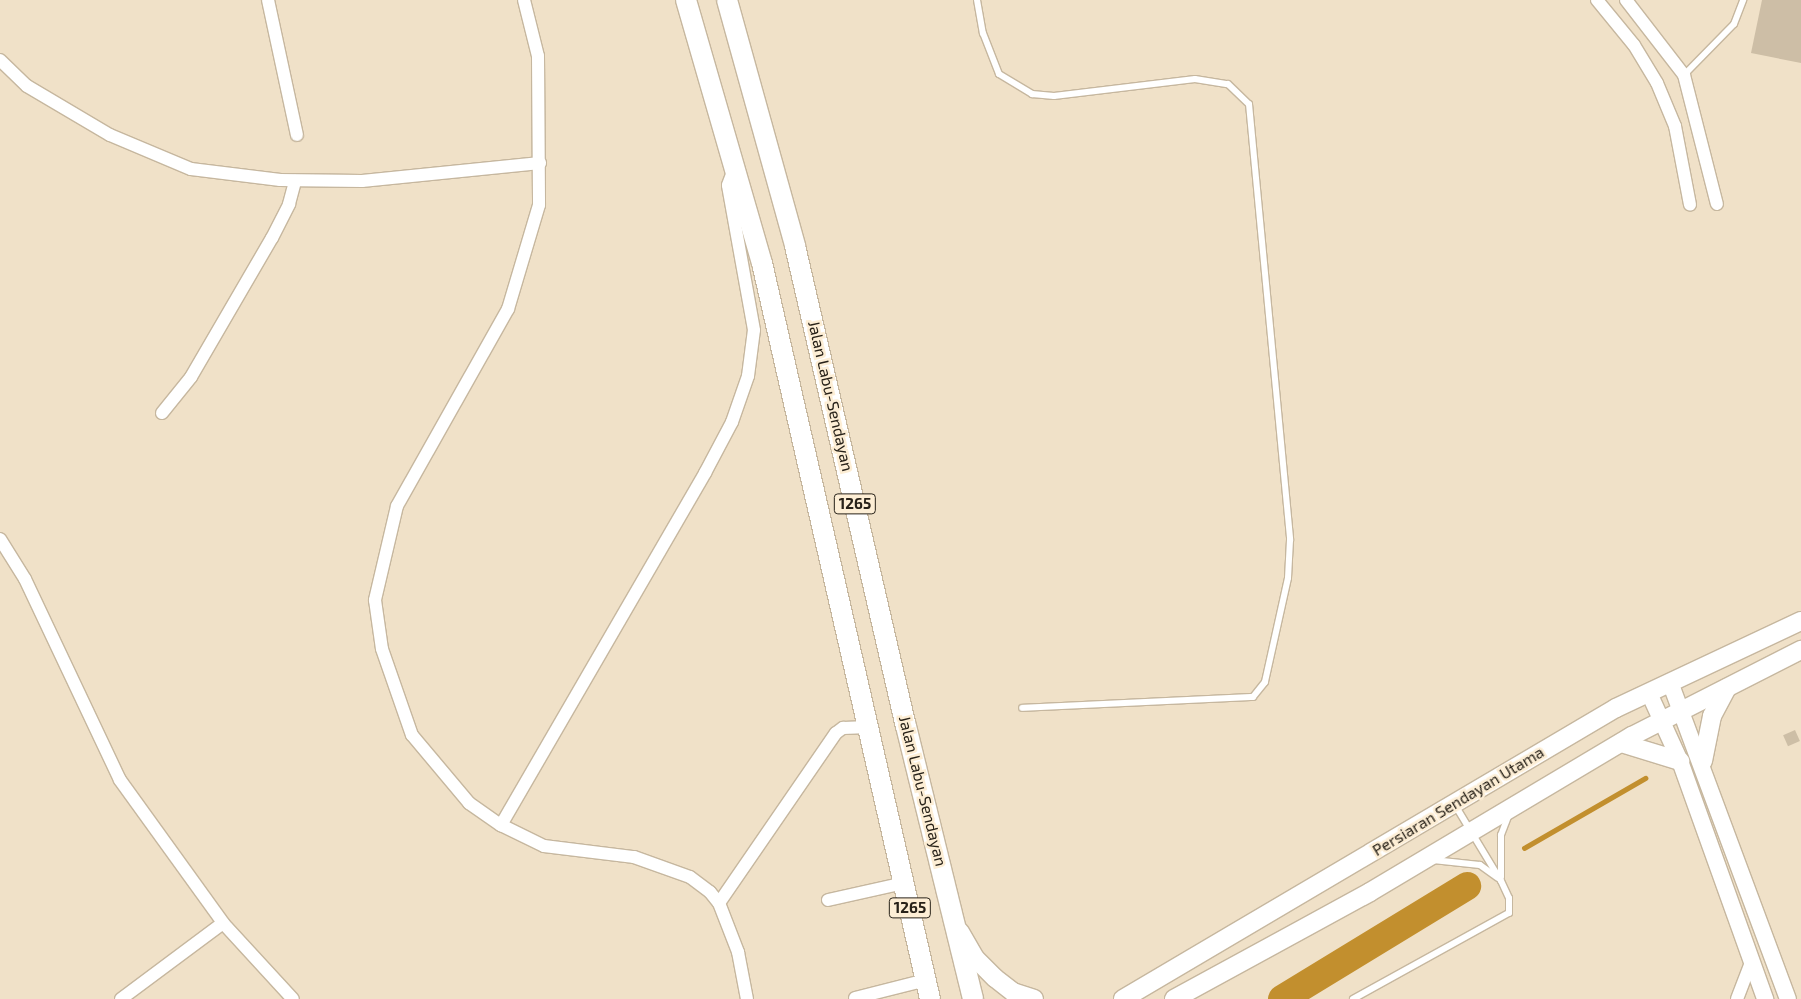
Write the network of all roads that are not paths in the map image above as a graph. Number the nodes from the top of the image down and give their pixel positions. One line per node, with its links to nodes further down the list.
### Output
1 (268, 0): 11 (street)
2 (524, 0): 12 (street)
3 (686, 0): 13 (main road, 1265)
4 (727, 0): 41 (main road, Jalan Labu-Sendayan / 1265)
5 (977, 0): 24 (lane)
6 (1597, 0): 16 (street)
7 (1626, 0): 10 (street)
8 (1743, 0): 10 (lane)
9 (0, 60): 14 (street)
10 (1684, 75): 15 (street)
11 (297, 136)
12 (540, 163): 14 (street); 33 (street)
13 (735, 167): 27 (main road, 1265); 33 (street)
14 (295, 180): 17 (street)
15 (1716, 204)
16 (1690, 205)
17 (162, 413)
18 (0, 539): 40 (street)
19 (1801, 621): 21 (main road, Persiaran Sendayan Utama)
20 (1801, 650): 22 (main road, Persiaran Sendayan Utama)
21 (1670, 682): 23 (main road, Persiaran Sendayan Utama); 25 (street)
22 (1727, 688): 25 (main road, Persiaran Sendayan Utama); 30 (main road)
23 (1649, 693): 26 (street); 31 (main road, Persiaran Sendayan Utama)
24 (1022, 708)
25 (1684, 711): 26 (main road, Persiaran Sendayan Utama); 30 (street)
26 (1663, 722): 28 (main road, Persiaran Sendayan Utama); 29 (street)
27 (869, 727): 37 (main road, 1265); 39 (street)
28 (1621, 743): 29 (main road); 32 (main road, Persiaran Sendayan Utama)
29 (1680, 761): 42 (street)
30 (1703, 761): 55 (street)
31 (1454, 803): 34 (lane); 50 (main road, Persiaran Sendayan Utama)
32 (1512, 807): 34 (main road, Persiaran Sendayan Utama); 36 (lane)
33 (501, 825): 39 (street)
34 (1472, 831): 35 (main road, Persiaran Sendayan Utama); 36 (lane)
35 (1425, 859): 36 (lane); 51 (main road, Persiaran Sendayan Utama)
36 (1501, 881): 52 (lane)
37 (904, 883): 38 (street); 43 (main road, 1265)
38 (828, 900)
39 (719, 903): 47 (street)
40 (223, 923): 45 (street); 46 (street)
41 (955, 923): 48 (main road, Jalan Labu-Sendayan / 1265); 49 (main road)
42 (1752, 962): 53 (street); 54 (street)
43 (928, 990): 44 (street)
44 (855, 998)
45 (121, 999)
46 (293, 999)
47 (748, 999)
48 (974, 999)
49 (1034, 999)
50 (1124, 999)
51 (1174, 999)
52 (1353, 999)
53 (1737, 999)
54 (1765, 999)
55 (1788, 999)

